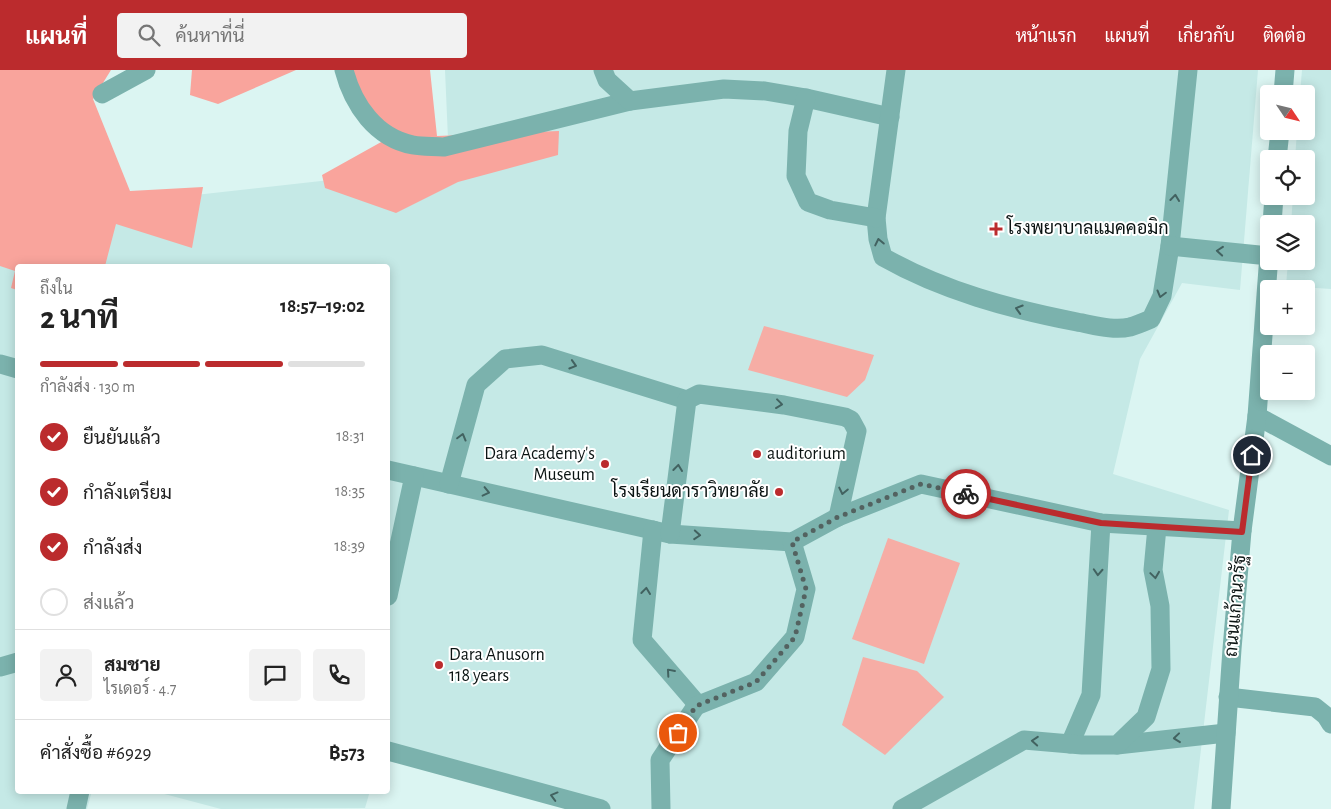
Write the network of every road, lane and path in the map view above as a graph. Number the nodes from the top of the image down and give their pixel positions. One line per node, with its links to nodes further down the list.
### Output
1 (146, 70): 8 (street)
2 (344, 70): 10 (street)
3 (603, 70): 10 (street)
4 (896, 70): 11 (street)
5 (1188, 70): 13 (street, one-way to 5)
6 (1286, 70): 7 (street)
7 (1284, 85)
8 (102, 94)
9 (806, 98): 10 (street); 11 (street); 12 (street)
10 (630, 100)
11 (890, 117): 12 (street)
12 (876, 218): 13 (street, one-way to 12)
13 (1170, 246): 14 (street, one-way to 13)
14 (1260, 254)
15 (1268, 270): 19 (street, ถนนแก้วนวรัฐ)
16 (0, 364): 17 (street)
17 (15, 368)
18 (687, 400): 23 (street, one-way to 18); 24 (street, one-way to 24); 27 (street, one-way to 18)
19 (1257, 416): 20 (street); 28 (street, ถนนแก้วนวรัฐ)
20 (1331, 456)
21 (390, 470): 22 (street)
22 (414, 476): 23 (street); 30 (street)
23 (449, 484): 27 (street, one-way to 27)
24 (838, 517): 25 (street); 29 (street)
25 (1101, 523): 26 (street); 37 (street, one-way to 37)
26 (1157, 527): 28 (street); 38 (street, one-way to 38)
27 (661, 532): 29 (street, one-way to 29); 34 (street, one-way to 27)
28 (1242, 532): 33 (street, ถนนแก้วนวรัฐ)
29 (792, 542): 34 (street)
30 (390, 587)
31 (15, 663): 32 (street)
32 (0, 667)
33 (1228, 697): 35 (street); 36 (street, ถนนแก้วนวรัฐ)
34 (698, 705): 43 (street)
35 (1331, 724)
36 (1226, 733): 38 (street, one-way to 38); 45 (street, ถนนแก้วนวรัฐ)
37 (1070, 744): 38 (street); 44 (street, one-way to 44)
38 (1118, 745)
39 (390, 752): 42 (street, one-way to 39)
40 (79, 794): 41 (street)
41 (76, 809)
42 (601, 809)
43 (661, 809)
44 (902, 809)
45 (1221, 809)

